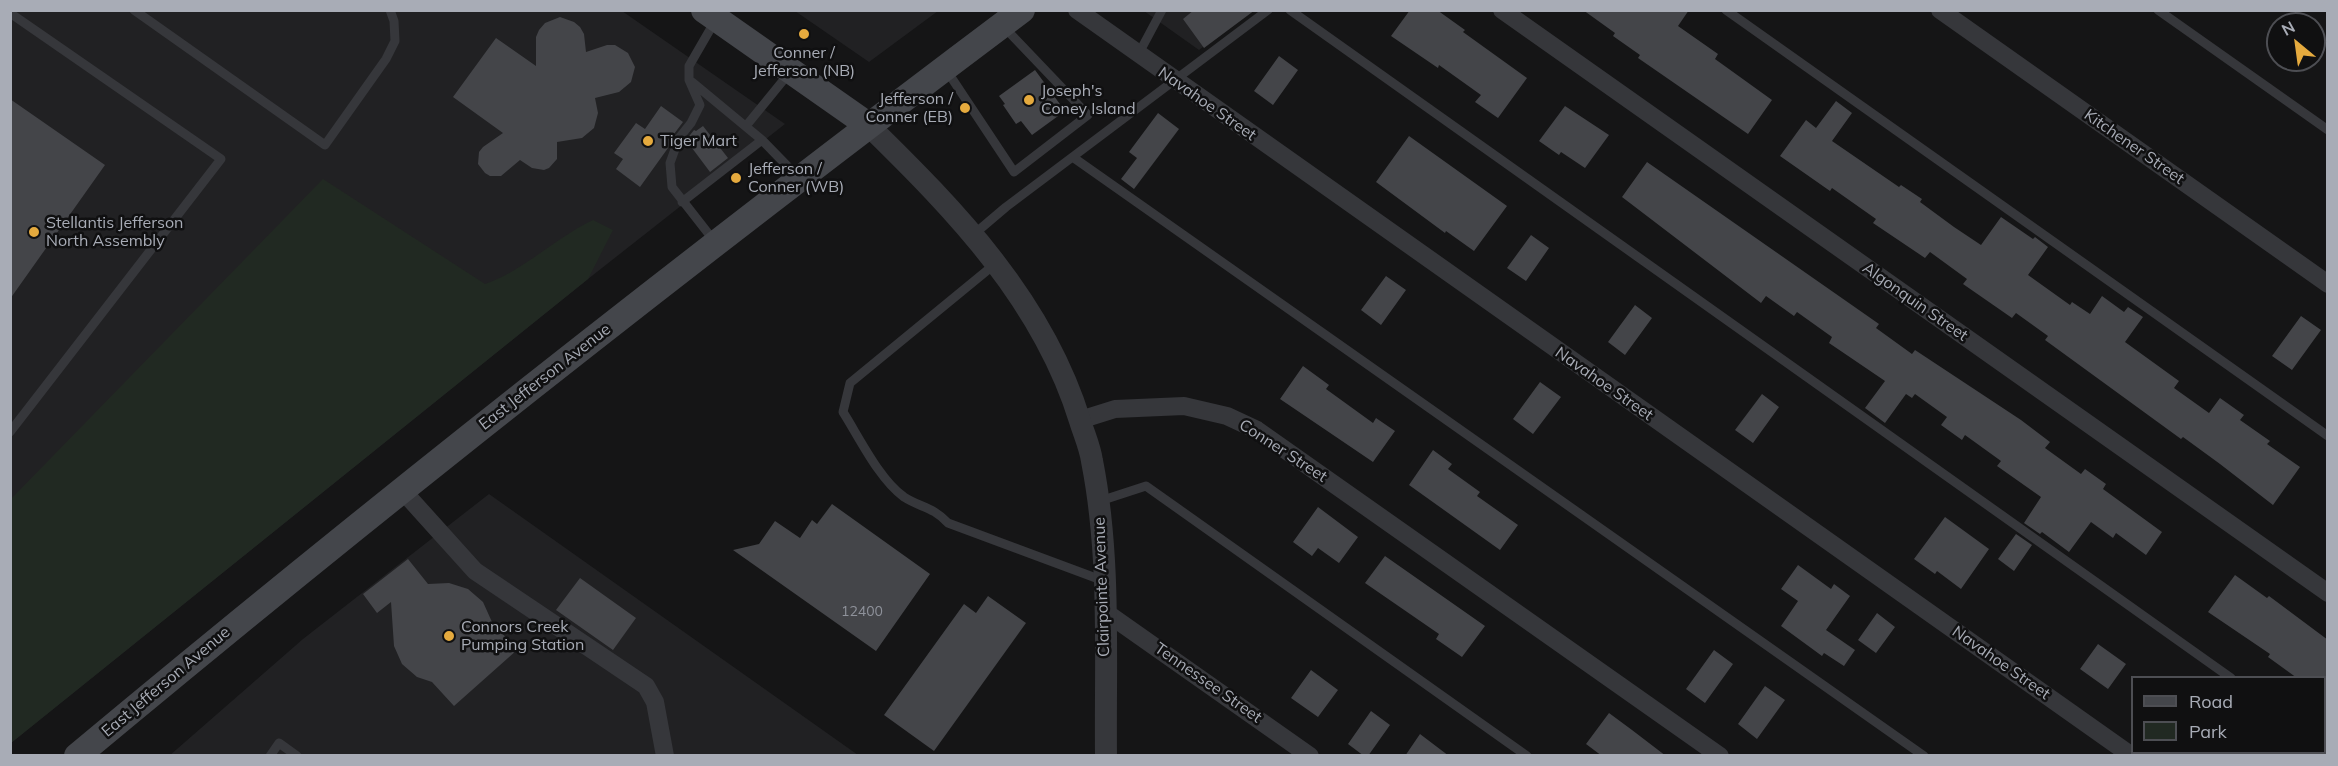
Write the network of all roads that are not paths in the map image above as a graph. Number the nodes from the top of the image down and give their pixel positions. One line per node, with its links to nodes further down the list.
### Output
1 (134, 10): 2 (lane)
2 (390, 10)
3 (1077, 10): 14 (street, Navahoe Street)
4 (1162, 10): 14 (lane)
5 (1268, 10): 18 (lane)
6 (1290, 10): 38 (lane)
7 (1502, 10): 36 (street, Algonquin Street)
8 (1726, 10): 32 (lane)
9 (1941, 10): 29 (street, Kitchener Street)
10 (2158, 10): 21 (lane)
11 (10, 13): 31 (lane)
12 (710, 15): 16 (main road); 17 (lane)
13 (1012, 18): 15 (main road, East Jefferson Avenue); 15 (lane)
14 (1138, 55): 18 (street, Navahoe Street)
15 (945, 68): 19 (main road, East Jefferson Avenue)
16 (791, 71): 19 (main road); 20 (lane)
17 (689, 80): 20 (lane); 25 (lane)
18 (1175, 81): 23 (lane); 48 (street, Navahoe Street)
19 (868, 125): 24 (main road, East Jefferson Avenue); 26 (street)
20 (746, 126): 22 (lane)
21 (2328, 130)
22 (762, 140): 24 (lane); 25 (lane)
23 (1074, 158): 26 (lane); 47 (lane)
24 (800, 179): 27 (main road, East Jefferson Avenue)
25 (682, 202): 27 (lane)
26 (973, 235): 28 (street)
27 (717, 244): 33 (main road, East Jefferson Avenue)
28 (996, 264): 30 (street); 35 (lane)
29 (2328, 284)
30 (1080, 420): 34 (street, Clairpointe Avenue); 46 (street, Conner Street)
31 (10, 432)
32 (2328, 436)
33 (402, 490): 39 (main road, East Jefferson Avenue); 42 (street)
34 (1098, 502): 35 (street, Clairpointe Avenue); 45 (lane)
35 (1104, 582): 37 (street, Clairpointe Avenue)
36 (2328, 593)
37 (1104, 611): 43 (street, Clairpointe Avenue); 44 (street, Tennessee Street)
38 (2227, 676)
39 (77, 756)
40 (270, 756): 41 (lane)
41 (297, 756)
42 (665, 756)
43 (1106, 756)
44 (1310, 756)
45 (1527, 756)
46 (1720, 756)
47 (1924, 756)
48 (2132, 756)

